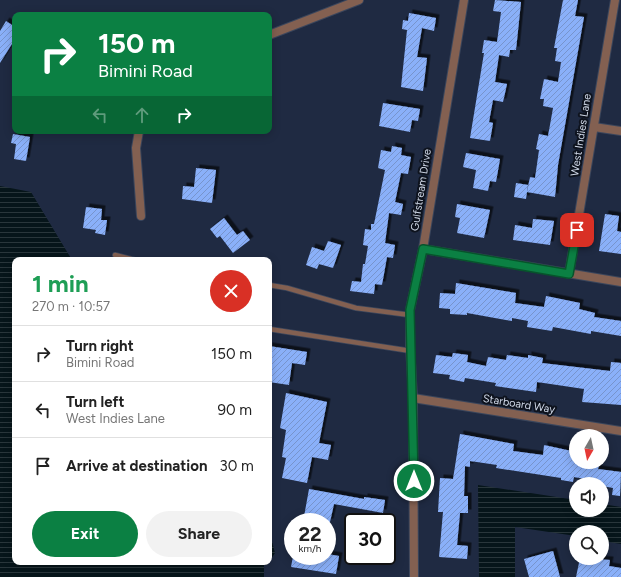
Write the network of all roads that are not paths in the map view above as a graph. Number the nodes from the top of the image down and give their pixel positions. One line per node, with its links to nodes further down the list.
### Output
1 (358, 0): 4 (street)
2 (464, 0): 9 (street, Gulfstream Drive)
3 (615, 0): 5 (street, West Indies Lane)
4 (272, 34)
5 (594, 127): 6 (street); 12 (street, West Indies Lane)
6 (621, 131)
7 (138, 134): 8 (street)
8 (141, 216)
9 (423, 249): 12 (street); 15 (street, Gulfstream Drive)
10 (115, 256): 11 (lane)
11 (120, 257)
12 (569, 274): 13 (street)
13 (621, 282)
14 (272, 286): 15 (lane)
15 (410, 315): 17 (street, Gulfstream Drive)
16 (272, 329): 17 (lane)
17 (410, 351): 18 (street, Gulfstream Drive)
18 (413, 398): 19 (street, Starboard Way); 20 (street, Gulfstream Drive)
19 (621, 431)
20 (414, 577)

